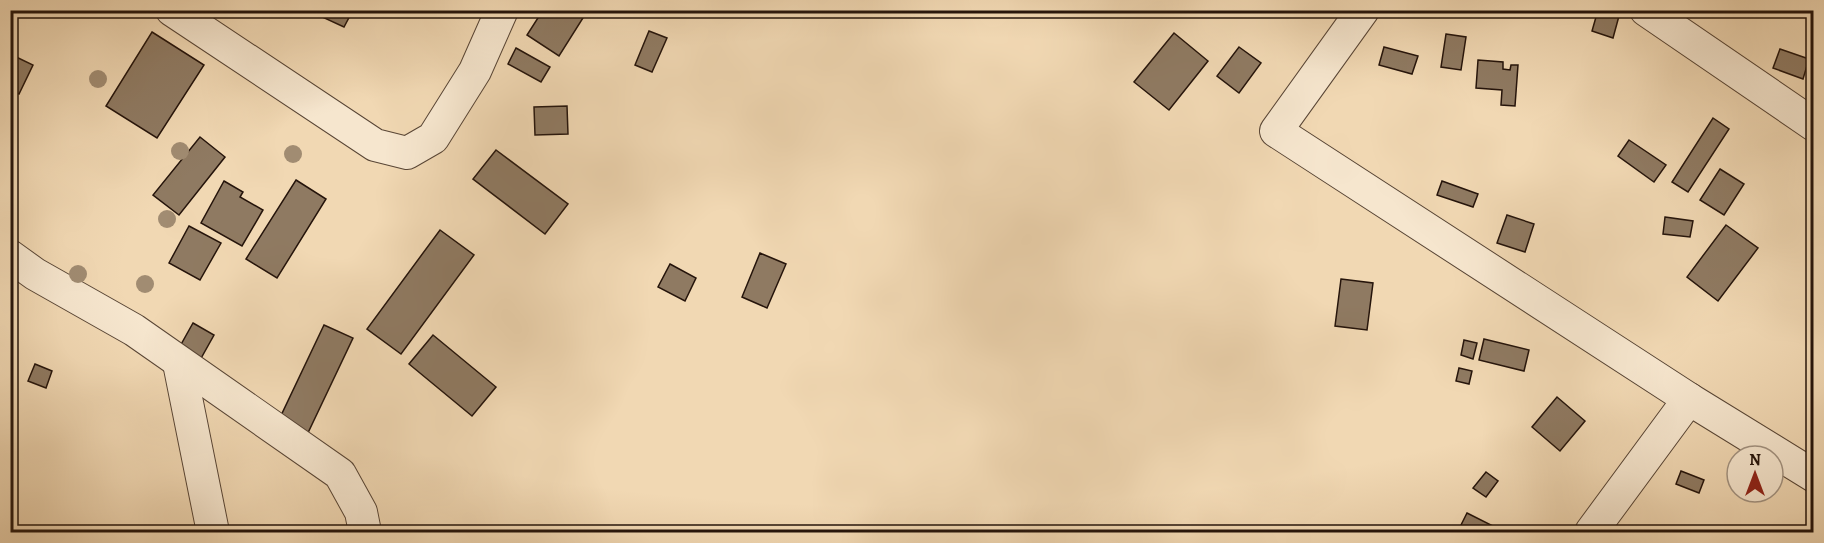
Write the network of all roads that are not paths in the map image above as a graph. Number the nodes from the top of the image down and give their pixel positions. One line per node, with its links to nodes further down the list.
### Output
1 (172, 10): 2 (street)
2 (502, 10)
3 (1364, 10): 8 (street)
4 (1646, 10): 5 (street)
5 (1814, 124)
6 (10, 256): 7 (street)
7 (179, 363): 10 (street); 11 (street)
8 (1689, 399): 9 (street); 12 (street)
9 (1814, 476)
10 (213, 532)
11 (365, 532)
12 (1592, 532)

